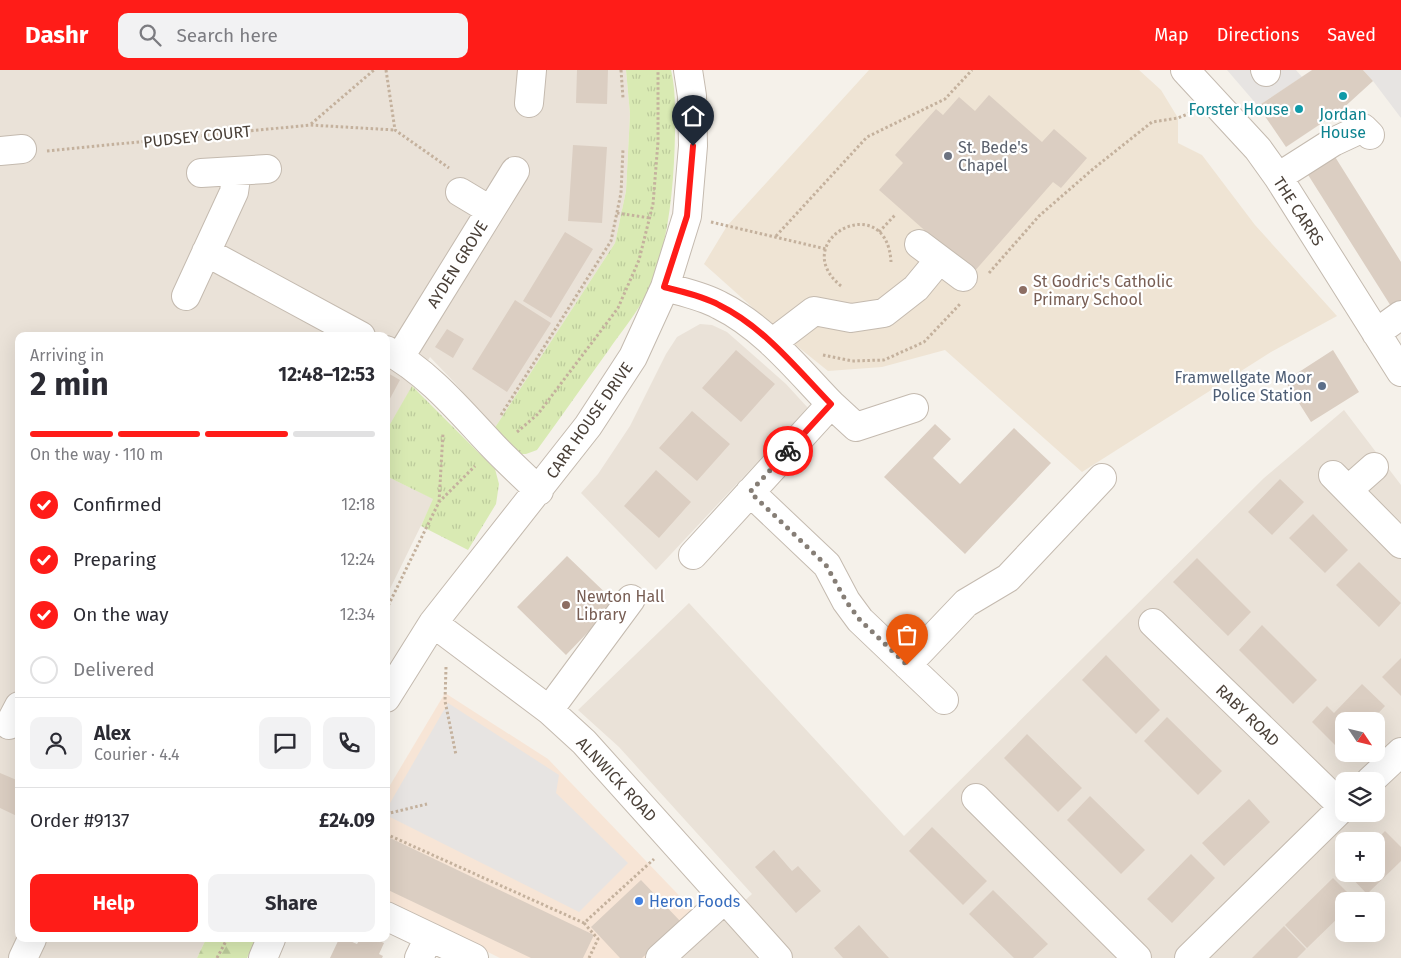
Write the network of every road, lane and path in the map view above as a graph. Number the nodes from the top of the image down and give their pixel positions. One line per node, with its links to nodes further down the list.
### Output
1 (374, 70): 12 (path)
2 (386, 70): 13 (path)
3 (532, 70): 10 (street)
4 (621, 70): 9 (path)
5 (658, 70): 26 (path)
6 (688, 70): 35 (street, CARR HOUSE DRIVE)
7 (972, 70): 29 (path)
8 (1193, 73): 11 (street, THE CARRS)
9 (623, 98)
10 (529, 103)
11 (1216, 103): 21 (street, THE CARRS); 33 (path)
12 (310, 125): 13 (path, PUDSEY COURT); 16 (path, PUDSEY COURT)
13 (395, 130): 22 (path)
14 (1370, 134): 21 (street)
15 (623, 148): 24 (path)
16 (11, 150)
17 (267, 169): 18 (street)
18 (237, 171): 20 (street); 31 (street)
19 (515, 171): 23 (street, AYDEN GROVE)
20 (201, 173)
21 (1278, 177): 39 (street, THE CARRS)
22 (460, 192): 23 (street)
23 (490, 210): 41 (street, AYDEN GROVE)
24 (617, 213): 26 (path); 46 (path)
25 (895, 215): 28 (path)
26 (650, 218): 46 (path)
27 (727, 226): 29 (path)
28 (879, 232): 30 (path); 32 (path)
29 (776, 236): 30 (path)
30 (826, 249): 34 (path)
31 (206, 252): 36 (street); 38 (street)
32 (890, 262)
33 (963, 277): 40 (street)
34 (841, 286)
35 (664, 287): 40 (street); 49 (street, CARR HOUSE DRIVE)
36 (186, 296)
37 (1401, 315): 39 (street)
38 (354, 332)
39 (1376, 332): 42 (street, THE CARRS)
40 (772, 343): 44 (street)
41 (393, 353): 43 (street, AYDEN GROVE)
42 (1399, 365)
43 (444, 395): 46 (street, AYDEN GROVE); 51 (path)
44 (831, 404): 45 (street); 50 (street)
45 (914, 408)
46 (490, 443): 49 (street, AYDEN GROVE); 51 (path)
47 (1374, 467): 52 (street)
48 (1102, 478): 58 (street)
49 (539, 491): 57 (street, CARR HOUSE DRIVE)
50 (750, 492): 53 (street); 58 (street)
51 (439, 502): 55 (path)
52 (1401, 544)
53 (693, 555)
54 (631, 599): 61 (street)
55 (390, 602)
56 (1153, 623): 66 (street, RABY ROAD)
57 (440, 628): 59 (street, CARR HOUSE DRIVE); 61 (street, ALNWICK ROAD); 63 (path)
58 (907, 665): 60 (street)
59 (390, 693)
60 (944, 700)
61 (549, 710): 71 (street, ALNWICK ROAD)
62 (1401, 752): 64 (street)
63 (456, 755)
64 (1380, 772)
65 (976, 798): 86 (street)
66 (1335, 799)
67 (427, 804): 68 (path)
68 (390, 813)
69 (1335, 815): 87 (street, RABY ROAD)
70 (390, 836): 74 (path)
71 (673, 841): 72 (street, ALNWICK ROAD); 74 (path)
72 (726, 899): 84 (street); 85 (street, ALNWICK ROAD)
73 (390, 919): 78 (street)
74 (584, 923): 83 (path)
75 (31, 942): 79 (street)
76 (226, 942): 80 (path)
77 (271, 942): 81 (street)
78 (424, 947): 82 (street)
79 (23, 958)
80 (218, 958)
81 (263, 958)
82 (474, 958)
83 (589, 958)
84 (660, 958)
85 (778, 958)
86 (1137, 958)
87 (1189, 958)

